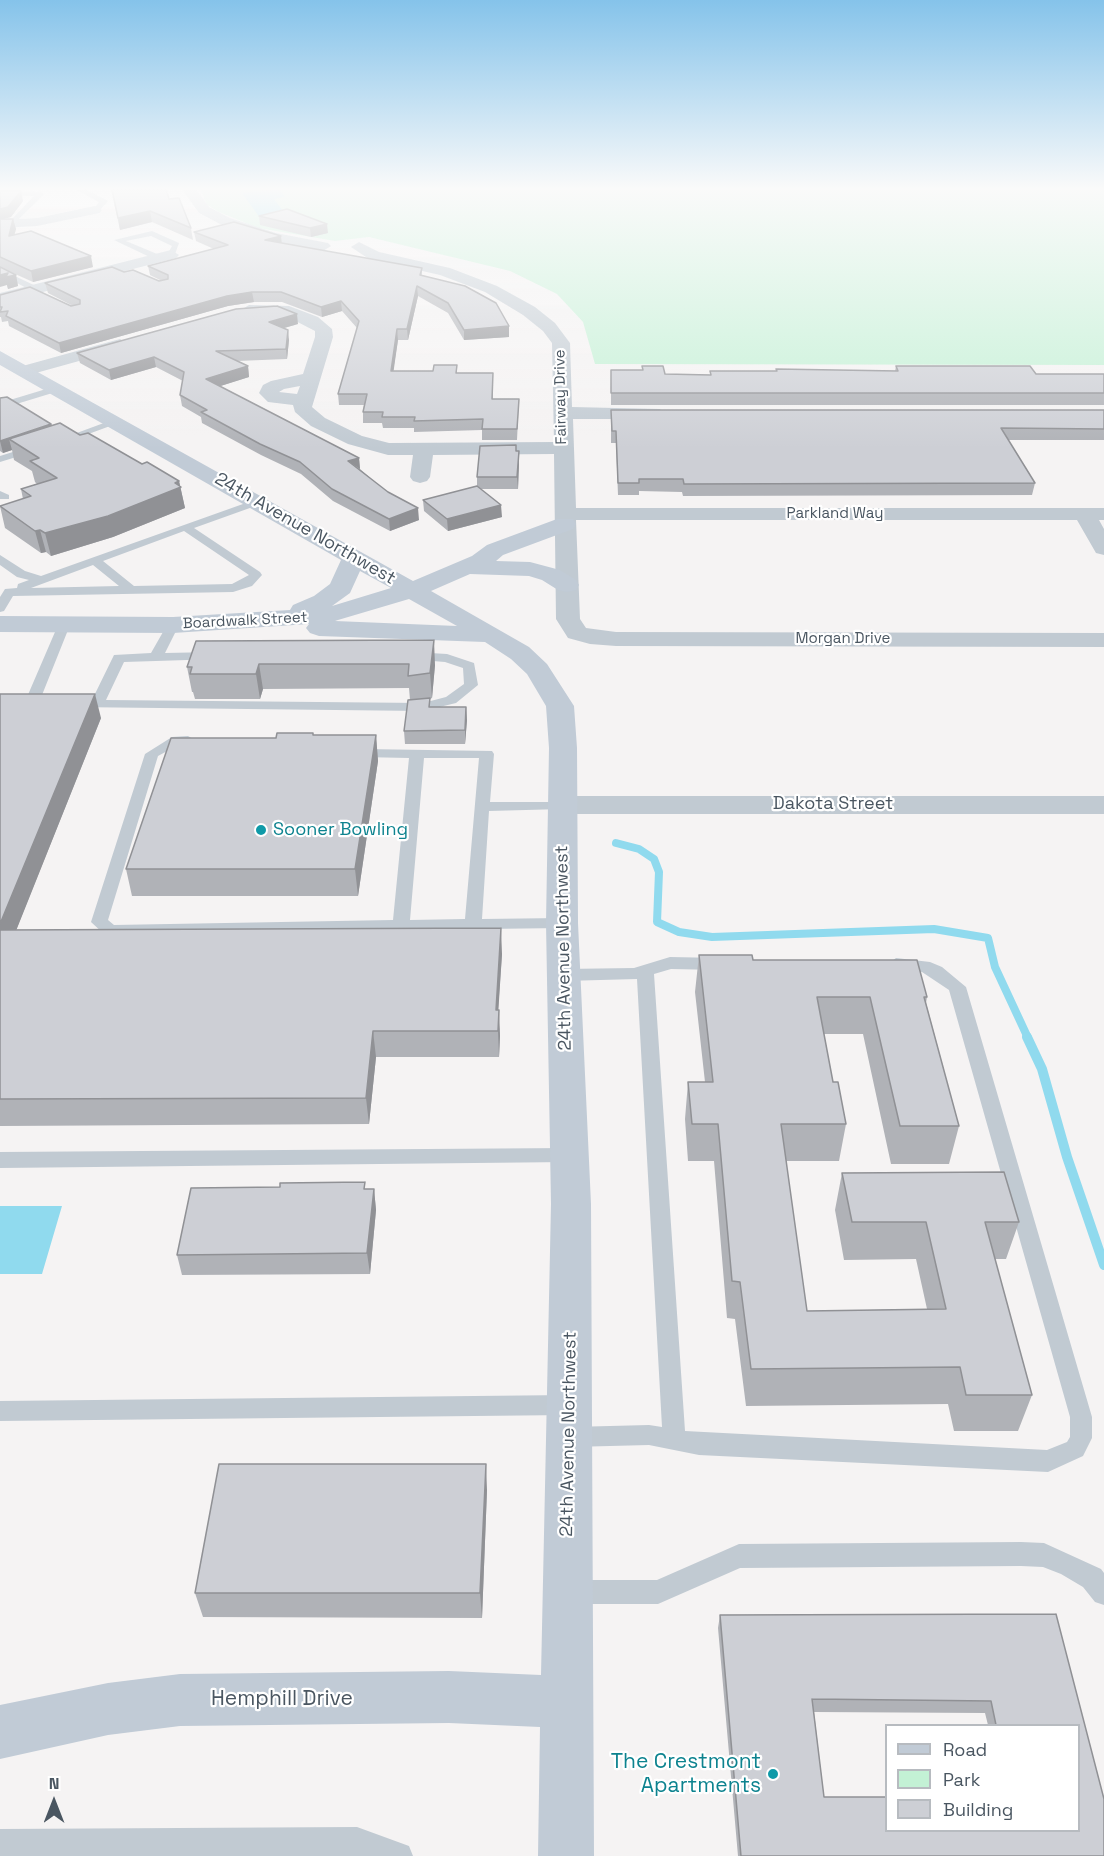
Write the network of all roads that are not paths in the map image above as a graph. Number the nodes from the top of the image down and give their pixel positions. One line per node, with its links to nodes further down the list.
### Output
1 (8, 276): 4 (lane)
2 (86, 276): 4 (street)
3 (458, 276): 15 (street, Fairway Drive)
4 (32, 289): 5 (street); 6 (lane)
5 (0, 298)
6 (49, 299)
7 (234, 312): 11 (street)
8 (137, 340): 10 (street)
9 (0, 357): 10 (main road, 24th Avenue Northwest)
10 (26, 371): 12 (main road, 24th Avenue Northwest)
11 (311, 378): 13 (street); 13 (street)
12 (56, 389): 14 (lane); 17 (main road, 24th Avenue Northwest)
13 (303, 400): 18 (street)
14 (0, 406)
15 (564, 413): 16 (street); 19 (street, Fairway Drive)
16 (669, 413)
17 (116, 422): 20 (lane); 22 (main road, 24th Avenue Northwest)
18 (424, 448): 19 (street); 21 (street)
19 (562, 448): 25 (street, Fairway Drive)
20 (0, 459)
21 (420, 477)
22 (257, 502): 24 (lane); 27 (main road, 24th Avenue Northwest)
23 (1094, 514): 25 (street, Parkland Way); 26 (street)
24 (185, 527): 29 (lane); 33 (lane)
25 (566, 528): 30 (main road); 32 (street, Fairway Drive)
26 (1104, 548)
27 (354, 557): 34 (main road, 24th Avenue Northwest); 37 (main road)
28 (0, 559): 31 (lane)
29 (94, 560): 31 (lane); 33 (lane)
30 (472, 564): 32 (main road); 34 (main road, Boardwalk Street)
31 (41, 580): 35 (lane)
32 (567, 585): 42 (street, Fairway Drive)
33 (130, 589): 35 (lane)
34 (411, 590): 37 (main road, Boardwalk Street); 41 (main road, 24th Avenue Northwest)
35 (9, 592): 36 (lane)
36 (0, 608)
37 (273, 620): 40 (main road, Boardwalk Street); 41 (main road)
38 (0, 624): 39 (main road, Boardwalk Street)
39 (64, 625): 40 (main road, Boardwalk Street); 47 (lane)
40 (173, 625): 46 (lane)
41 (493, 636): 51 (main road, 24th Avenue Northwest)
42 (583, 636): 43 (street, Morgan Drive)
43 (1104, 640)
44 (394, 654): 47 (lane)
45 (228, 656): 46 (lane)
46 (156, 657): 47 (lane)
47 (97, 704)
48 (200, 740): 56 (lane)
49 (344, 746): 50 (lane)
50 (417, 754): 53 (lane); 56 (lane)
51 (562, 805): 52 (street, Dakota Street); 53 (lane); 54 (main road, 24th Avenue Northwest)
52 (1104, 805)
53 (482, 807): 55 (lane)
54 (562, 923): 55 (lane); 60 (main road, 24th Avenue Northwest)
55 (473, 924): 56 (lane)
56 (401, 925)
57 (742, 964): 59 (lane)
58 (873, 964): 65 (lane)
59 (645, 971): 60 (lane); 65 (lane)
60 (564, 975): 61 (main road, 24th Avenue Northwest)
61 (569, 1155): 62 (lane); 64 (main road, 24th Avenue Northwest)
62 (0, 1160)
63 (0, 1411): 64 (lane)
64 (570, 1421): 65 (lane); 66 (main road, 24th Avenue Northwest)
65 (674, 1440)
66 (567, 1592): 67 (lane); 68 (main road, 24th Avenue Northwest)
67 (1104, 1593)
68 (566, 1702): 69 (main road, Hemphill Drive); 72 (main road, 24th Avenue Northwest)
69 (0, 1732)
70 (0, 1843): 71 (lane)
71 (399, 1856)
72 (566, 1856)

